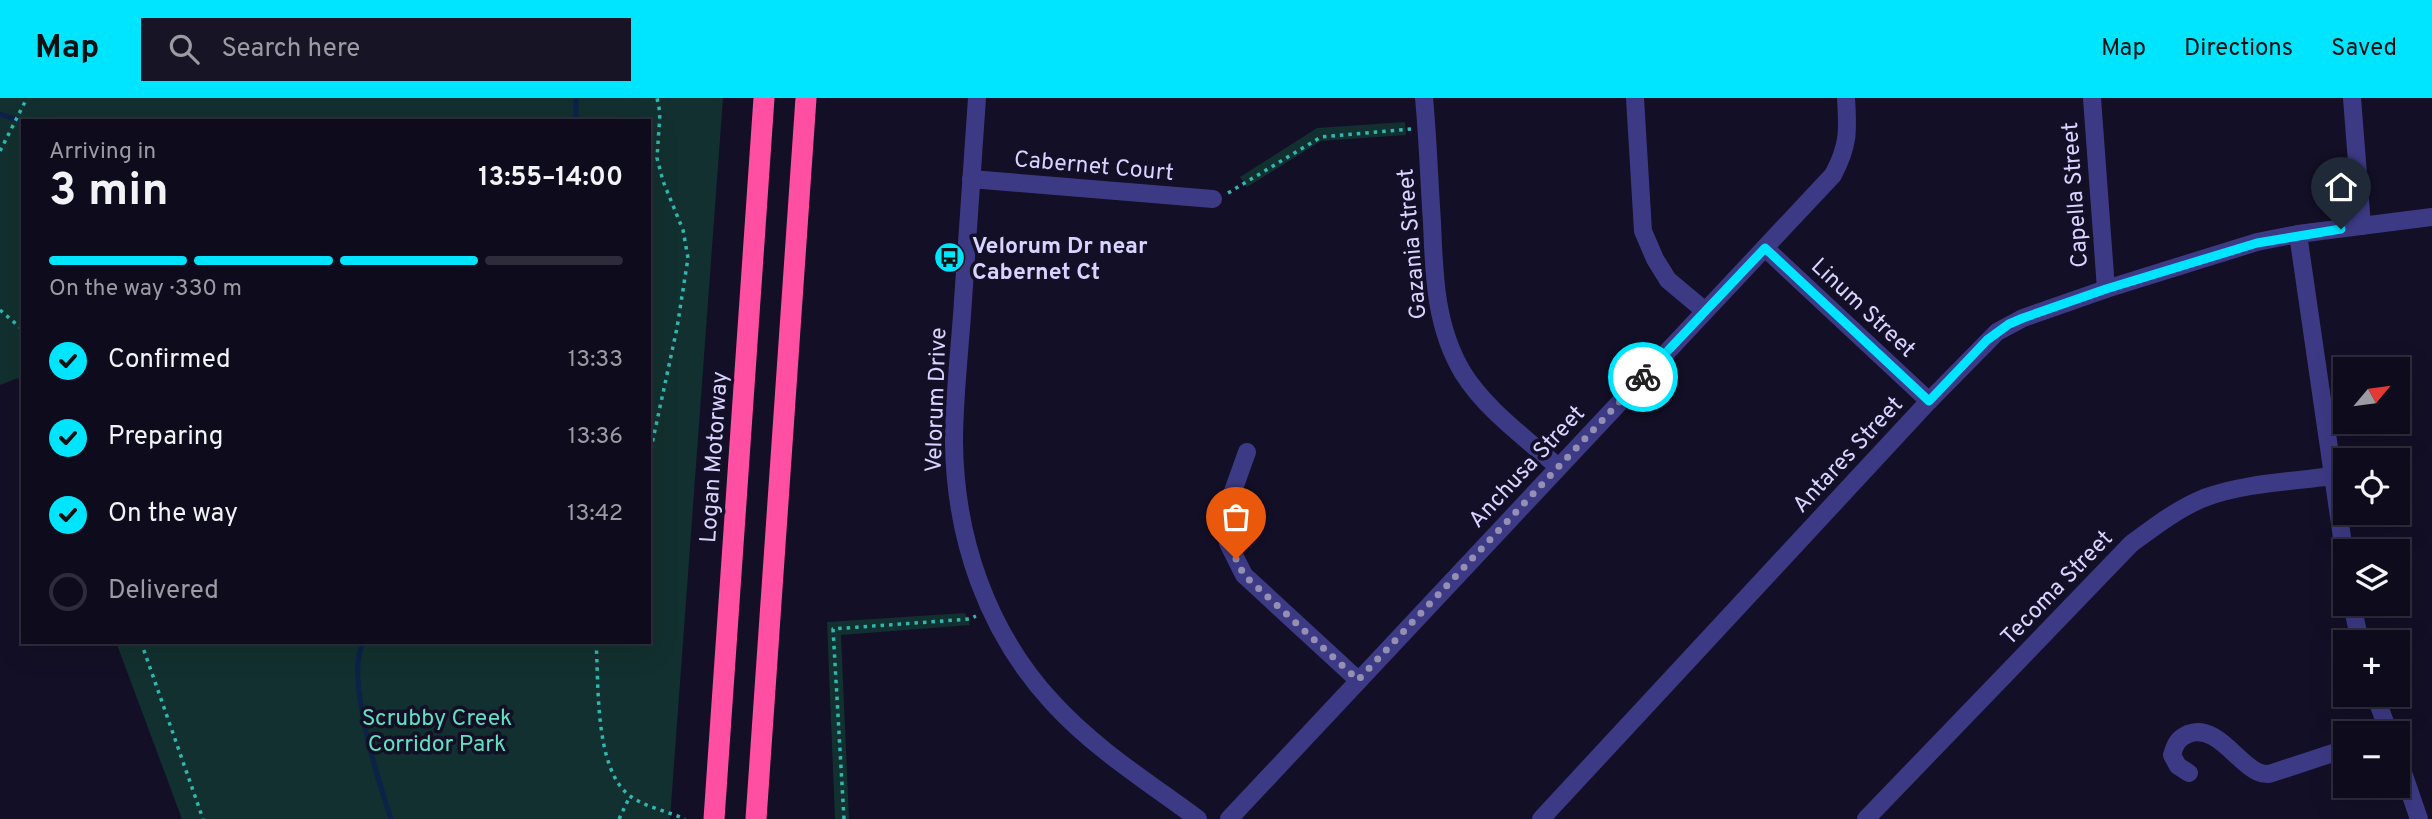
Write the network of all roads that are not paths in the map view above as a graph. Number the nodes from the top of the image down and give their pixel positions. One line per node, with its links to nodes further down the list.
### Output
1 (764, 98): 27 (highway, Logan Motorway)
2 (806, 98): 26 (highway)
3 (976, 98): 9 (street, Velorum Drive)
4 (1424, 98): 19 (street, Gazania Street)
5 (1635, 98): 16 (street)
6 (1846, 98): 14 (street, Anchusa Street)
7 (2092, 98): 15 (street, Capella Street)
8 (2352, 98): 12 (street)
9 (971, 179): 10 (street, Cabernet Court); 28 (street, Velorum Drive)
10 (1213, 199)
11 (2432, 217): 12 (street, Antares Street)
12 (2362, 226): 13 (street, Antares Street)
13 (2298, 234): 15 (street, Antares Street); 20 (street)
14 (1765, 248): 16 (street, Anchusa Street); 17 (street, Linum Street)
15 (2106, 289): 17 (street, Antares Street)
16 (1705, 311): 19 (street, Anchusa Street)
17 (1929, 401): 30 (street, Antares Street)
18 (1247, 452): 22 (street)
19 (1558, 467): 22 (street, Anchusa Street)
20 (2332, 476): 21 (street); 31 (street, Tecoma Street)
21 (2342, 539)
22 (1358, 680): 29 (street, Anchusa Street)
23 (2333, 753): 24 (street)
24 (2189, 773)
25 (2410, 793): 32 (street)
26 (756, 817)
27 (714, 819)
28 (1198, 819)
29 (1228, 819)
30 (1541, 819)
31 (1866, 819)
32 (2419, 819)

